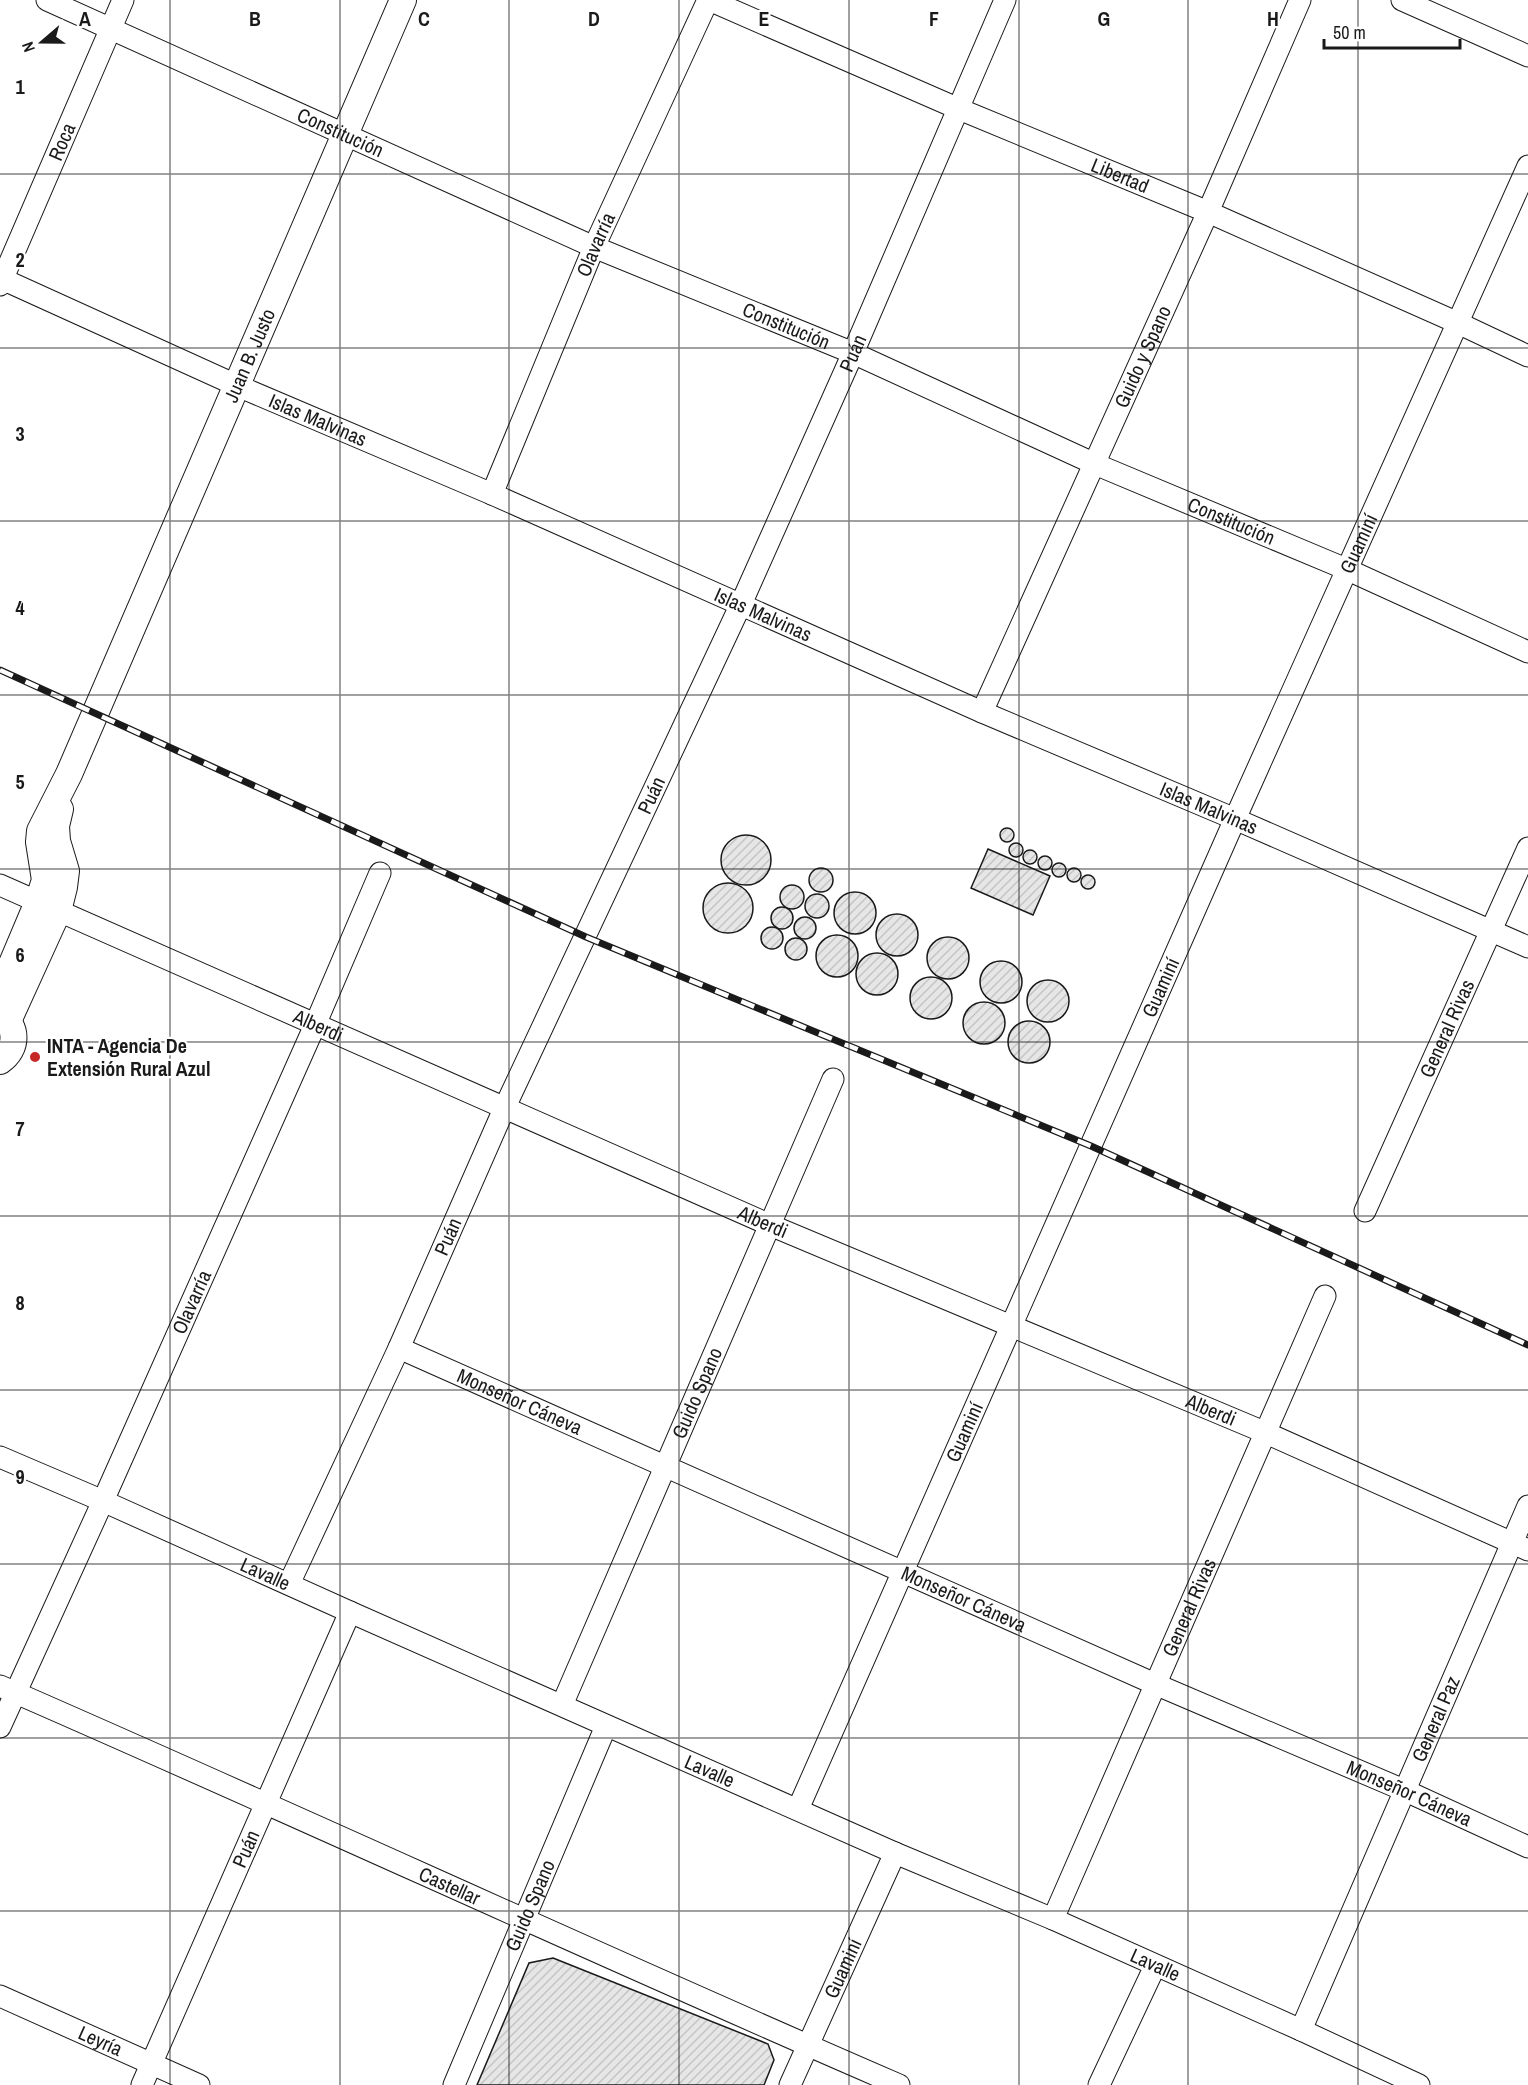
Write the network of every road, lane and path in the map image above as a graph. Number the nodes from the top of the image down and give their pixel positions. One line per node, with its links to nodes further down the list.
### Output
1 (47, 0): 8 (street, Constitución)
2 (123, 0): 8 (street, Roca)
3 (403, 0): 11 (main road, Juan B. Justo)
4 (709, 0): 10 (street, Libertad); 14 (street, Olavarría)
5 (1005, 0): 10 (street, Puán)
6 (1300, 0): 13 (street, Guido y Spano)
7 (1402, 0): 9 (street)
8 (111, 28): 11 (street, Constitución); 15 (street, Roca)
9 (1528, 56)
10 (958, 110): 13 (street, Libertad); 17 (street, Puán)
11 (344, 135): 14 (street, Constitución); 19 (main road, Juan B. Justo)
12 (1528, 166): 16 (street, Guaminí)
13 (1208, 212): 16 (street, Libertad); 20 (street, Guido y Spano)
14 (594, 247): 17 (street, Constitución); 21 (street, Olavarría)
15 (1, 280): 19 (street, Islas Malvinas)
16 (1458, 323): 18 (street, Libertad); 22 (street, Guaminí)
17 (853, 353): 20 (street, Constitución); 23 (street, Puán)
18 (1528, 356)
19 (238, 386): 21 (street, Islas Malvinas); 30 (main road, Juan B. Justo)
20 (1095, 464): 22 (street, Constitución); 25 (street, Guido y Spano)
21 (492, 494): 23 (street, Islas Malvinas)
22 (1346, 569): 24 (street, Constitución); 26 (street, Guaminí)
23 (741, 604): 25 (street, Islas Malvinas); 38 (street, Puán)
24 (1528, 652)
25 (982, 712): 26 (street, Islas Malvinas)
26 (1235, 819): 31 (street, Islas Malvinas); 42 (street, Guaminí)
27 (1528, 848): 31 (street, General Rivas)
28 (380, 873): 35 (street, Olavarría)
29 (0, 885): 30 (street, Alberdi)
30 (48, 907): 33 (main road); 34 (main road); 35 (street, Alberdi)
31 (1491, 932): 32 (street, Islas Malvinas); 39 (street, General Rivas)
32 (1528, 947)
33 (0, 992)
34 (4, 1018): 36 (main road)
35 (315, 1025): 38 (street, Alberdi); 47 (street, Olavarría)
36 (0, 1061)
37 (833, 1079): 40 (street, Guido Spano)
38 (504, 1108): 40 (street, Alberdi); 43 (street, Puán)
39 (1365, 1211)
40 (770, 1225): 42 (street, Alberdi); 46 (street, Guido Spano)
41 (1325, 1296): 44 (street, General Rivas)
42 (1011, 1326): 44 (street, Alberdi); 50 (street, Guaminí)
43 (399, 1348): 46 (street, Monseñor Cáneva); 51 (street, Puán)
44 (1264, 1432): 49 (street, Alberdi); 53 (street, General Rivas)
45 (0, 1457): 47 (street, Lavalle)
46 (665, 1466): 50 (street, Monseñor Cáneva); 55 (street, Guido Spano)
47 (103, 1501): 51 (street, Lavalle); 54 (street, Olavarría)
48 (1528, 1506): 49 (street, General Paz)
49 (1520, 1547): 58 (street, General Paz)
50 (904, 1572): 53 (street, Monseñor Cáneva); 60 (street, Guaminí)
51 (289, 1584): 52 (street, Lavalle)
52 (350, 1612): 55 (street, Lavalle); 59 (street, Puán)
53 (1155, 1683): 58 (street, Monseñor Cáneva); 63 (street, General Rivas)
54 (7, 1689): 57 (street, Olavarría); 59 (street, Castellar)
55 (562, 1705): 56 (street, Lavalle)
56 (606, 1726): 60 (street, Lavalle); 64 (street, Guido Spano)
57 (0, 1727)
58 (1406, 1791): 61 (street, Monseñor Cáneva); 67 (street, General Paz)
59 (267, 1803): 64 (street, Castellar); 69 (street, Puán)
60 (798, 1809): 62 (street, Lavalle)
61 (1528, 1847)
62 (896, 1853): 63 (street, Lavalle); 68 (street, Guaminí)
63 (1053, 1919): 65 (street, Lavalle)
64 (524, 1920): 68 (street, Castellar); 73 (street, Guido Spano)
65 (1155, 1966): 67 (street, Lavalle); 76 (street)
66 (0, 1996): 69 (street, Leyría)
67 (1301, 2030): 70 (street, Lavalle)
68 (807, 2045): 74 (street, Guaminí); 75 (street, Castellar)
69 (151, 2065): 71 (street, Puán); 72 (street, Leyría)
70 (1380, 2077): 77 (street, Lavalle)
71 (142, 2085)
72 (199, 2085)
73 (454, 2085)
74 (790, 2085)
75 (899, 2085)
76 (1099, 2085)
77 (1419, 2085)

